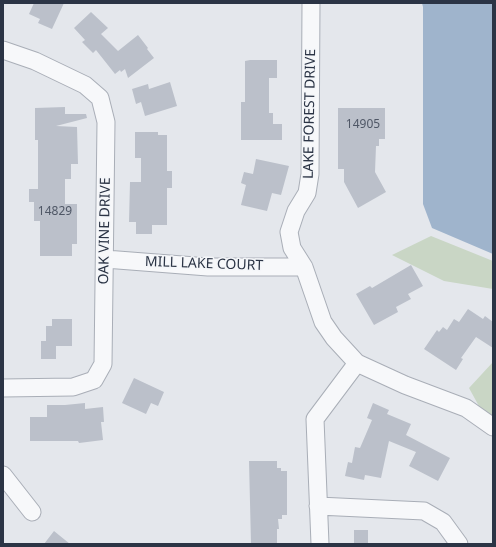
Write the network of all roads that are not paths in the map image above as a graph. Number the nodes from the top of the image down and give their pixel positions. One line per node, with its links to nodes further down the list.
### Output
1 (311, 3): 4 (street, LAKE FOREST DRIVE)
2 (3, 50): 3 (street, OAK VINE DRIVE)
3 (105, 259): 4 (street, MILL LAKE COURT); 6 (street, OAK VINE DRIVE)
4 (304, 267): 5 (street, LAKE FOREST DRIVE)
5 (357, 363): 7 (street, LAKE FOREST DRIVE); 9 (street)
6 (3, 389)
7 (493, 427)
8 (3, 475): 10 (street)
9 (318, 506): 11 (street); 12 (street)
10 (32, 512)
11 (320, 544)
12 (459, 544)

